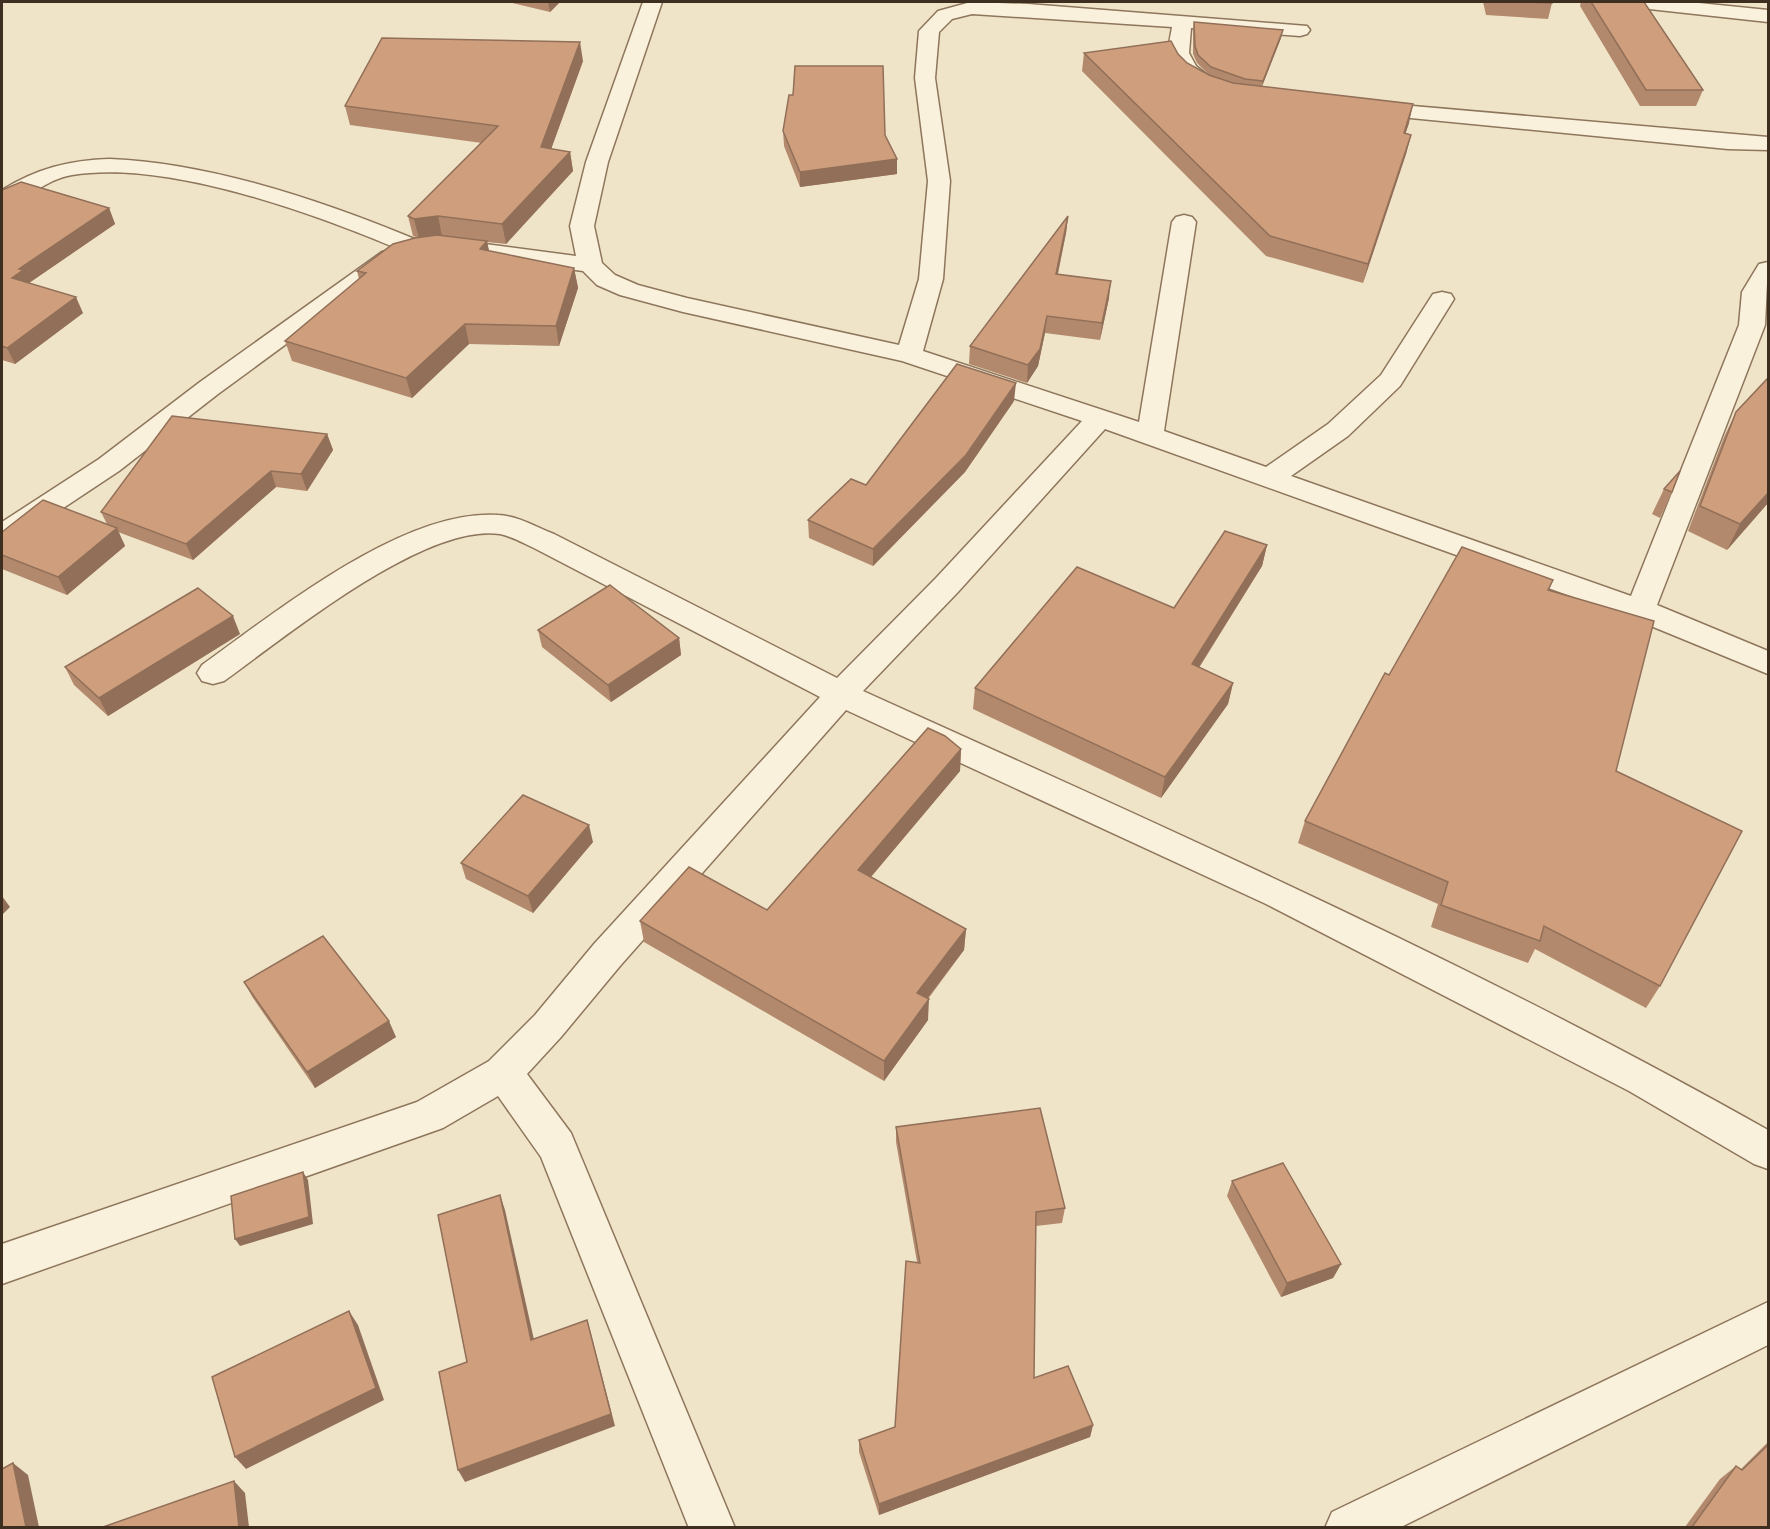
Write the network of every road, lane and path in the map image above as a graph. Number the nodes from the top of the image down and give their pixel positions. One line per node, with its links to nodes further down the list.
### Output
1 (652, 2): 12 (street)
2 (1640, 2): 3 (street)
3 (1768, 16)
4 (1182, 22): 5 (street); 6 (street); 15 (street)
5 (1300, 30)
6 (1230, 93)
7 (1348, 106): 8 (street)
8 (1768, 144)
9 (2, 199): 11 (street)
10 (1184, 222): 17 (street)
11 (416, 248): 12 (street); 19 (street)
12 (590, 265): 15 (street)
13 (1768, 270): 20 (street)
14 (1442, 299): 18 (street)
15 (909, 355): 16 (street)
16 (1101, 418): 17 (street); 23 (street)
17 (1150, 435): 18 (street)
18 (1269, 478): 20 (street)
19 (2, 535)
20 (1640, 610): 21 (street)
21 (1768, 663)
22 (213, 673): 23 (street)
23 (842, 694): 24 (street); 25 (street)
24 (503, 1073): 26 (street); 28 (street)
25 (1768, 1151)
26 (2, 1264)
27 (1768, 1323): 29 (street)
28 (711, 1527)
29 (1348, 1527)

